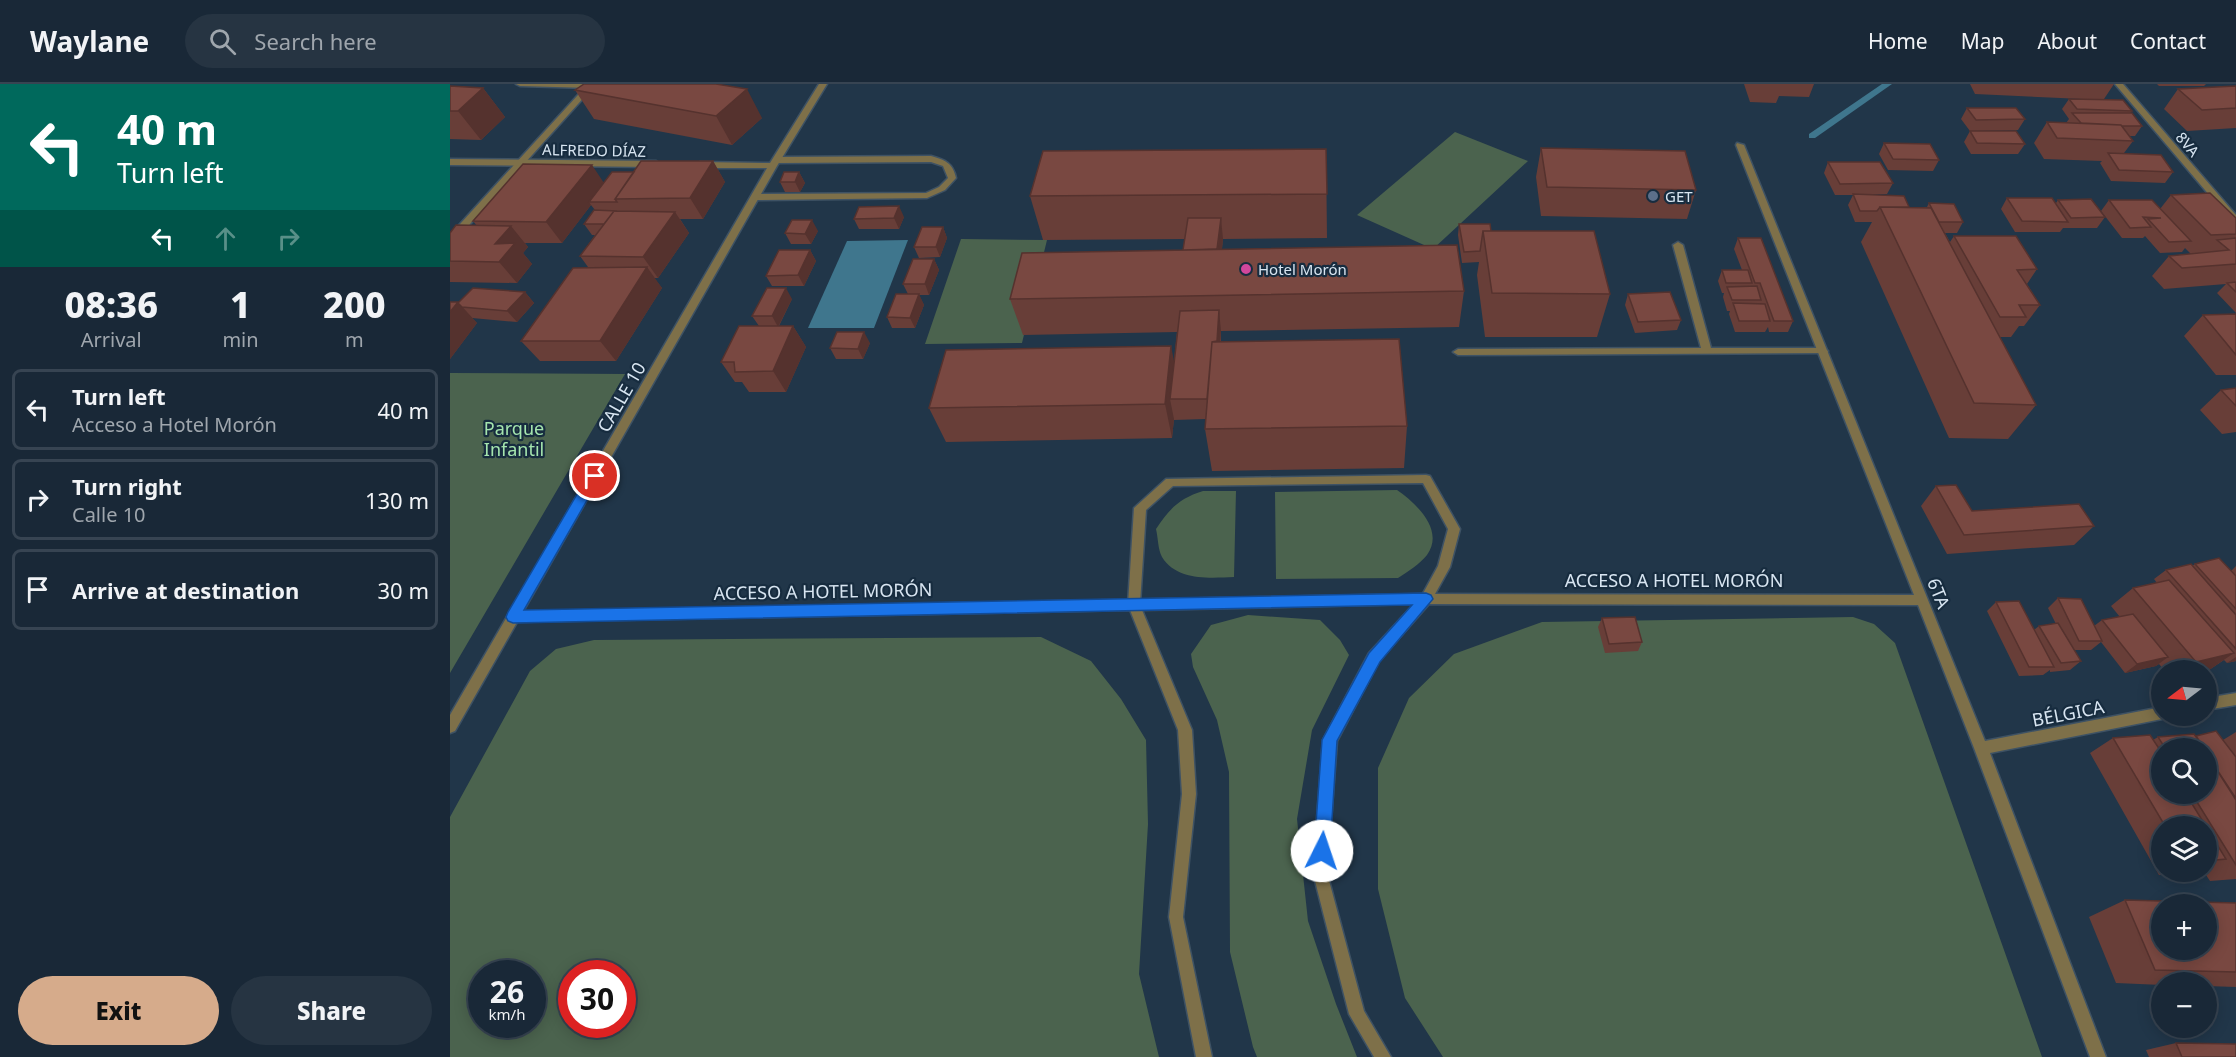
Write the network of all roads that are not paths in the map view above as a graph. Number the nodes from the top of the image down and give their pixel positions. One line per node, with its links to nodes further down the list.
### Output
1 (520, 84): 4 (street)
2 (823, 84): 8 (street, CALLE 10)
3 (2119, 84): 12 (street, 8VA)
4 (591, 85): 7 (street)
5 (1740, 145): 16 (street, 6TA)
6 (450, 162): 7 (street, ALFREDO DÍAZ)
7 (521, 163): 9 (street, ALFREDO DÍAZ); 13 (street)
8 (775, 163): 10 (street); 11 (street, CALLE 10); 11 (street)
9 (670, 164)
10 (693, 165)
11 (756, 197): 21 (street, CALLE 10)
12 (2236, 221)
13 (450, 241)
14 (1678, 245): 15 (street)
15 (1707, 351): 16 (street); 17 (street)
16 (1823, 351): 19 (street, 6TA)
17 (1458, 352)
18 (1426, 599): 19 (street, ACCESO A HOTEL MORÓN); 20 (street, ACCESO A HOTEL MORÓN); 20 (street); 28 (street)
19 (1922, 600): 26 (street, 6TA)
20 (1134, 604): 21 (street, ACCESO A HOTEL MORÓN); 27 (street)
21 (513, 617): 25 (street, CALLE 10)
22 (2236, 699): 23 (street)
23 (2217, 702)
24 (2151, 715): 26 (street, BÉLGICA)
25 (450, 727)
26 (1981, 748): 29 (street, 6TA)
27 (1204, 1057)
28 (1383, 1057)
29 (2098, 1057)

